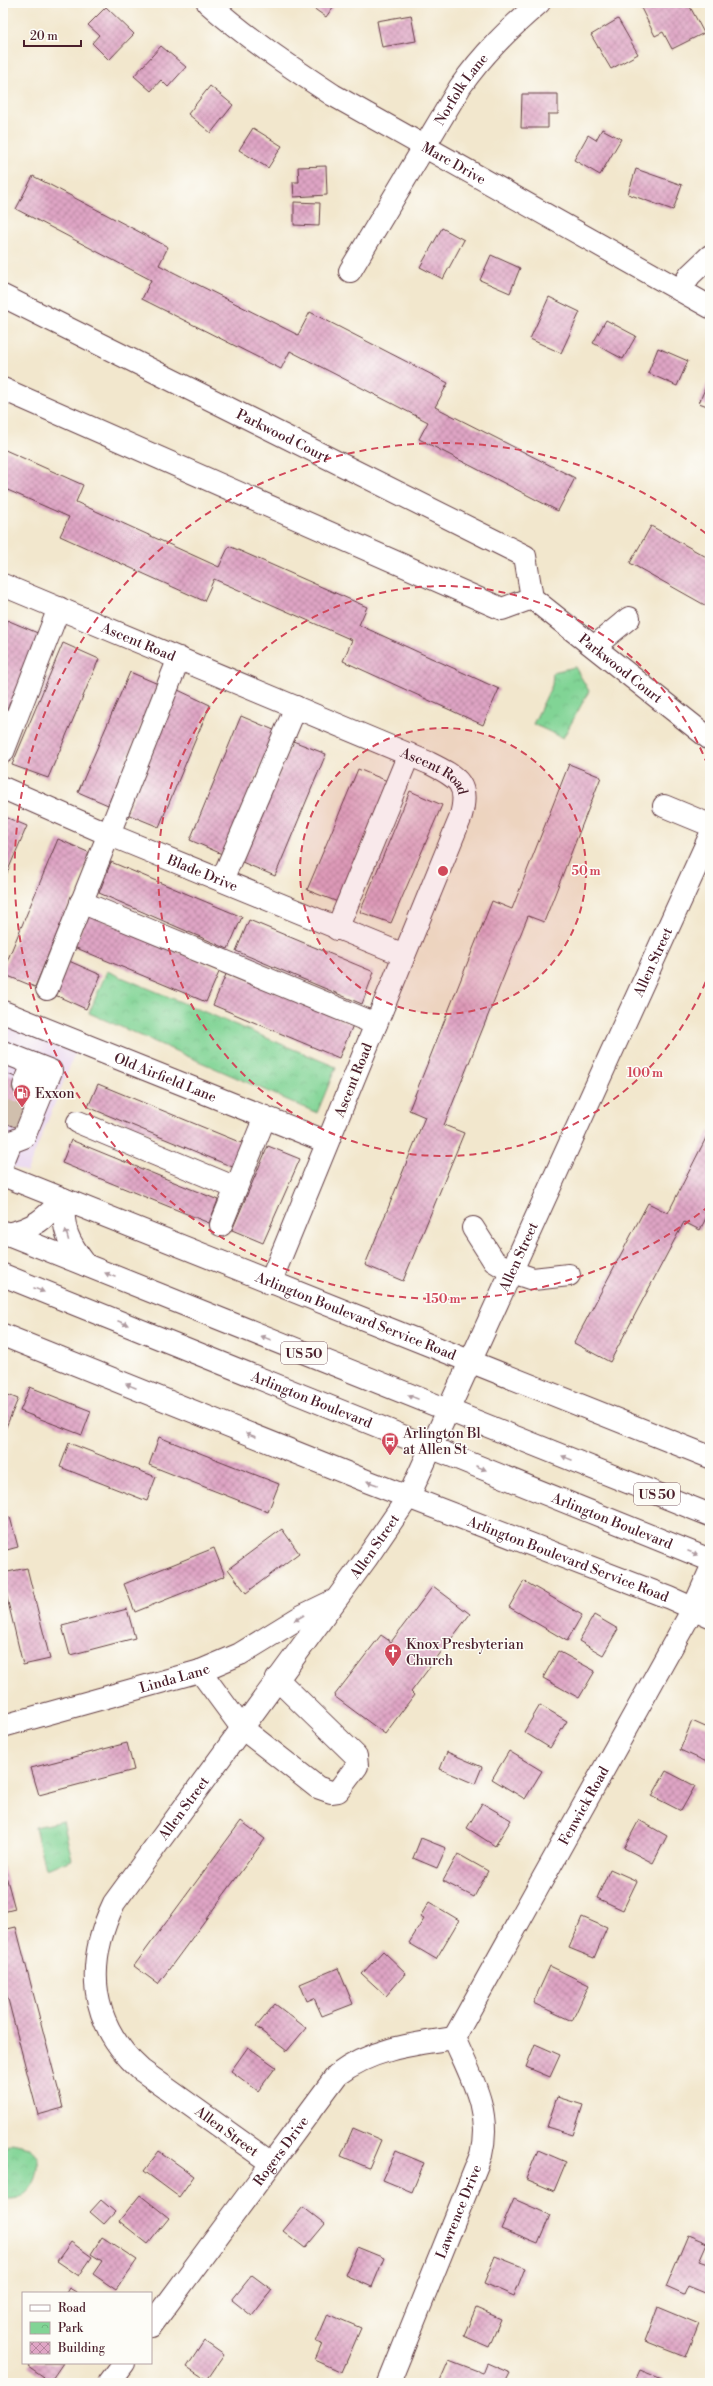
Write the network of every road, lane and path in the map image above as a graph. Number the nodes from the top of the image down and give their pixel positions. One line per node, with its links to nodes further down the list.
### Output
1 (208, 3): 3 (main road, Marc Drive)
2 (539, 3): 3 (main road, Norfolk Lane)
3 (425, 146): 5 (main road, Norfolk Lane); 6 (main road, Marc Drive)
4 (710, 256): 6 (main road)
5 (350, 272)
6 (680, 290): 8 (main road, Marc Drive)
7 (3, 296): 11 (main road, Parkwood Court)
8 (710, 307)
9 (3, 389): 11 (main road)
10 (3, 585): 12 (main road, Ascent Road)
11 (532, 598): 14 (main road, Parkwood Court)
12 (59, 608): 15 (main road, Ascent Road); 18 (main road)
13 (629, 618): 14 (main road)
14 (595, 646): 17 (main road, Parkwood Court)
15 (179, 658): 16 (main road, Ascent Road); 23 (main road)
16 (296, 707): 19 (main road, Ascent Road); 25 (main road)
17 (710, 740)
18 (3, 752)
19 (409, 754): 27 (main road); 28 (main road, Ascent Road)
20 (3, 788): 23 (main road, Blade Drive)
21 (664, 806): 22 (main road)
22 (710, 825)
23 (108, 834): 25 (main road, Blade Drive); 26 (main road)
24 (710, 836): 47 (main road, Allen Street)
25 (222, 880): 27 (main road, Blade Drive)
26 (81, 902): 29 (main road); 31 (main road)
27 (337, 929): 28 (main road, Blade Drive)
28 (404, 955): 31 (main road, Ascent Road)
29 (46, 988)
30 (3, 1012): 35 (main road, Old Airfield Lane)
31 (376, 1024): 38 (main road, Ascent Road)
32 (3, 1052): 33 (main road)
33 (33, 1064): 34 (main road); 37 (main road)
34 (24, 1086)
35 (265, 1117): 38 (main road, Old Airfield Lane); 41 (main road)
36 (78, 1122): 41 (main road)
37 (7, 1136): 39 (main road)
38 (327, 1142): 50 (main road, Ascent Road)
39 (3, 1162)
40 (3, 1175): 42 (main road, Arlington Boulevard Service Road)
41 (236, 1188): 43 (main road)
42 (63, 1199): 45 (main road); 46 (main road, one-way to 42); 50 (main road, Arlington Boulevard Service Road)
43 (221, 1225)
44 (473, 1228): 47 (main road)
45 (5, 1233): 46 (main road, US 50)
46 (86, 1265): 53 (main road, US 50, one-way to 46)
47 (512, 1272): 49 (main road); 52 (main road, Allen Street)
48 (3, 1275): 54 (main road, Arlington Boulevard, one-way to 54)
49 (569, 1275)
50 (270, 1283): 52 (main road, Arlington Boulevard Service Road)
51 (3, 1335): 56 (main road, Arlington Boulevard Service Road, one-way to 51)
52 (472, 1361): 53 (main road, Allen Street); 55 (main road, Arlington Boulevard Service Road)
53 (449, 1411): 54 (main road, Allen Street); 57 (main road, US 50, one-way to 53)
54 (432, 1448): 56 (main road, Allen Street); 58 (main road, Arlington Boulevard, one-way to 58)
55 (710, 1457)
56 (409, 1496): 60 (main road, Allen Street); 61 (main road, Arlington Boulevard Service Road)
57 (710, 1515)
58 (710, 1560)
59 (710, 1571): 61 (main road, Fenwick Road)
60 (334, 1601): 62 (main road, Linda Lane, one-way to 62); 63 (main road, Allen Street)
61 (702, 1612): 66 (main road, Fenwick Road)
62 (200, 1671): 64 (main road, Linda Lane); 65 (main road)
63 (277, 1679): 65 (main road, Allen Street); 65 (main road)
64 (3, 1726)
65 (242, 1728): 67 (main road, Allen Street)
66 (454, 2038): 67 (main road, Rogers Drive); 71 (main road, Lawrence Drive)
67 (271, 2163): 68 (main road, Rogers Drive)
68 (152, 2325)
69 (123, 2364): 70 (main road)
70 (109, 2383)
71 (389, 2383)

